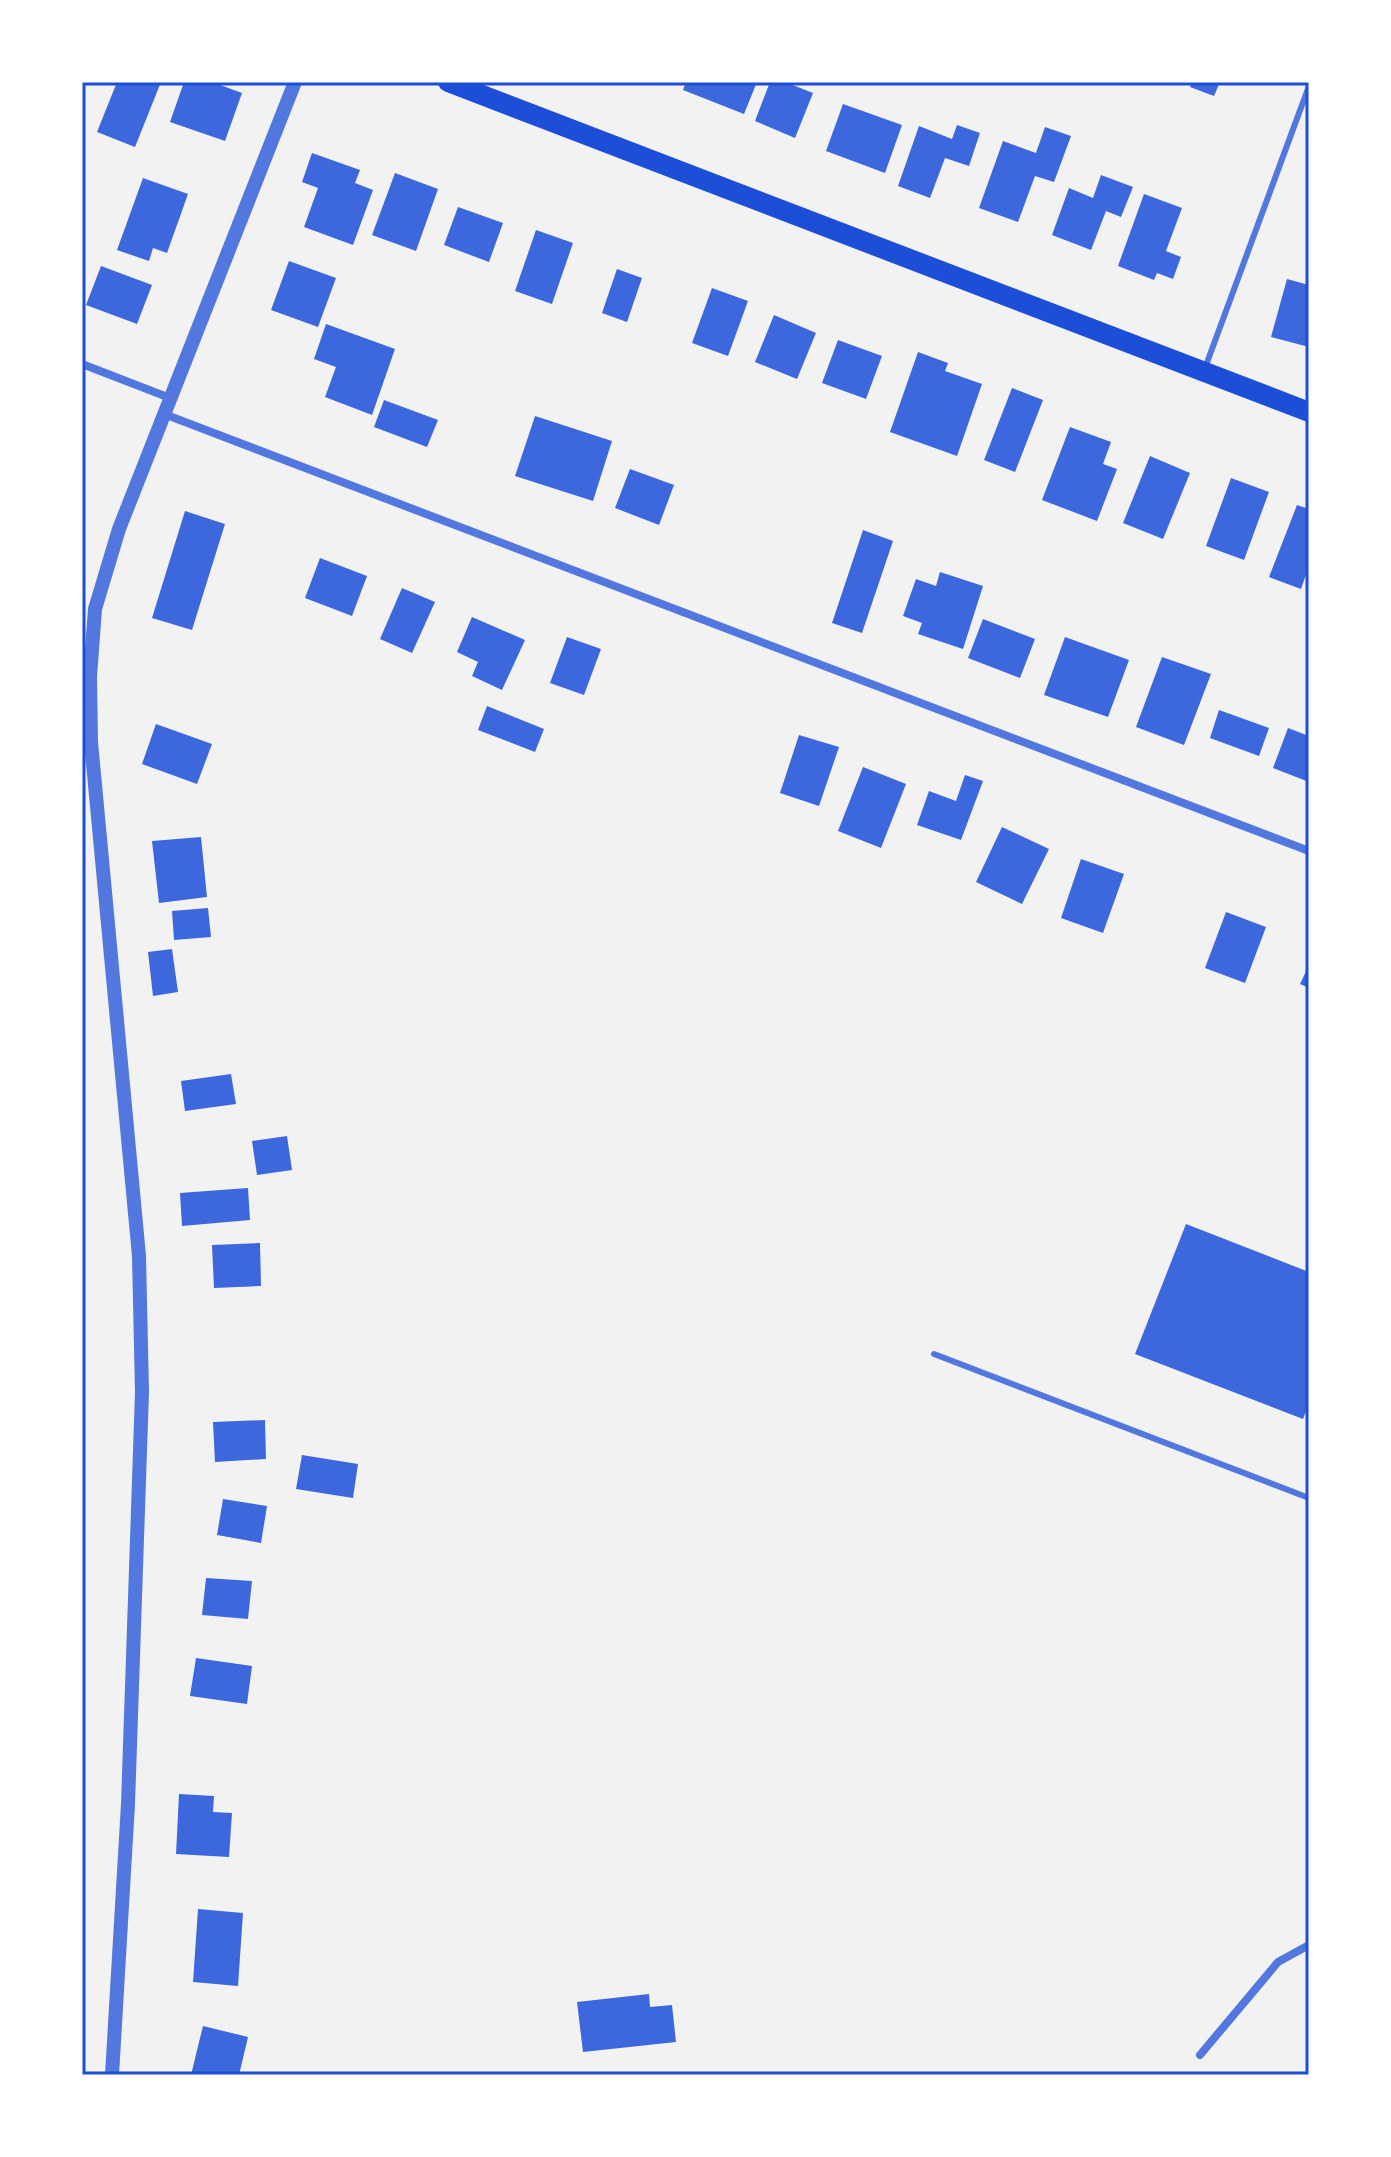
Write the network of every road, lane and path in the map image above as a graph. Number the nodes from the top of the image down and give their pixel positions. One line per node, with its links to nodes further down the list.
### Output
1 (295, 82): 6 (street)
2 (448, 82): 5 (main road)
3 (1309, 86): 5 (lane)
4 (82, 364): 6 (street)
5 (1203, 371): 7 (main road)
6 (170, 398): 8 (street)
7 (1309, 412)
8 (164, 414): 9 (street); 10 (street)
9 (87, 741): 15 (street)
10 (1309, 851)
11 (934, 1354): 12 (lane)
12 (1309, 1498)
13 (1309, 1945): 14 (street)
14 (1200, 2055)
15 (112, 2075)

